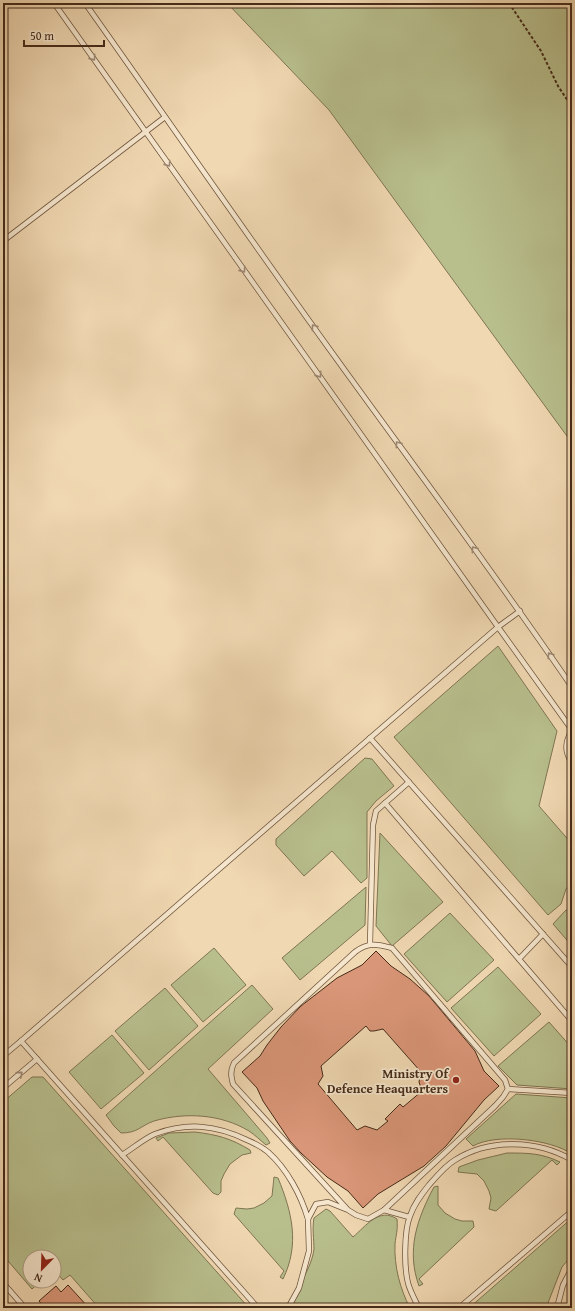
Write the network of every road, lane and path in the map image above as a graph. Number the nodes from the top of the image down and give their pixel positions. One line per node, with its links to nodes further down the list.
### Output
1 (54, 3): 6 (lane, one-way to 6)
2 (84, 3): 5 (lane)
3 (509, 3): 4 (path)
4 (572, 107)
5 (165, 117): 6 (lane); 8 (lane, one-way to 5)
6 (145, 131): 7 (lane); 9 (lane, one-way to 9)
7 (3, 241)
8 (520, 611): 9 (lane); 10 (lane, one-way to 8)
9 (498, 627): 11 (lane); 12 (lane)
10 (572, 687)
11 (572, 730): 13 (lane)
12 (370, 738): 14 (lane); 21 (lane)
13 (572, 763)
14 (409, 782): 15 (lane); 16 (lane)
15 (385, 803): 17 (lane); 18 (lane)
16 (543, 934): 18 (lane); 19 (lane)
17 (370, 944): 25 (lane); 29 (lane)
18 (519, 959): 20 (lane)
19 (572, 967)
20 (572, 1021)
21 (21, 1041): 22 (lane); 23 (lane)
22 (3, 1056)
23 (37, 1059): 24 (lane, one-way to 23); 27 (lane)
24 (3, 1088)
25 (508, 1089): 26 (lane); 30 (lane)
26 (572, 1093)
27 (122, 1155): 33 (lane); 37 (lane)
28 (572, 1160): 32 (lane)
29 (348, 1210): 30 (lane); 33 (lane)
30 (384, 1210): 32 (lane)
31 (572, 1211): 40 (lane)
32 (409, 1218): 39 (lane)
33 (308, 1219): 38 (lane)
34 (572, 1268): 41 (lane)
35 (3, 1283): 36 (lane)
36 (25, 1308)
37 (258, 1308)
38 (288, 1308)
39 (419, 1308)
40 (459, 1308)
41 (557, 1308)

